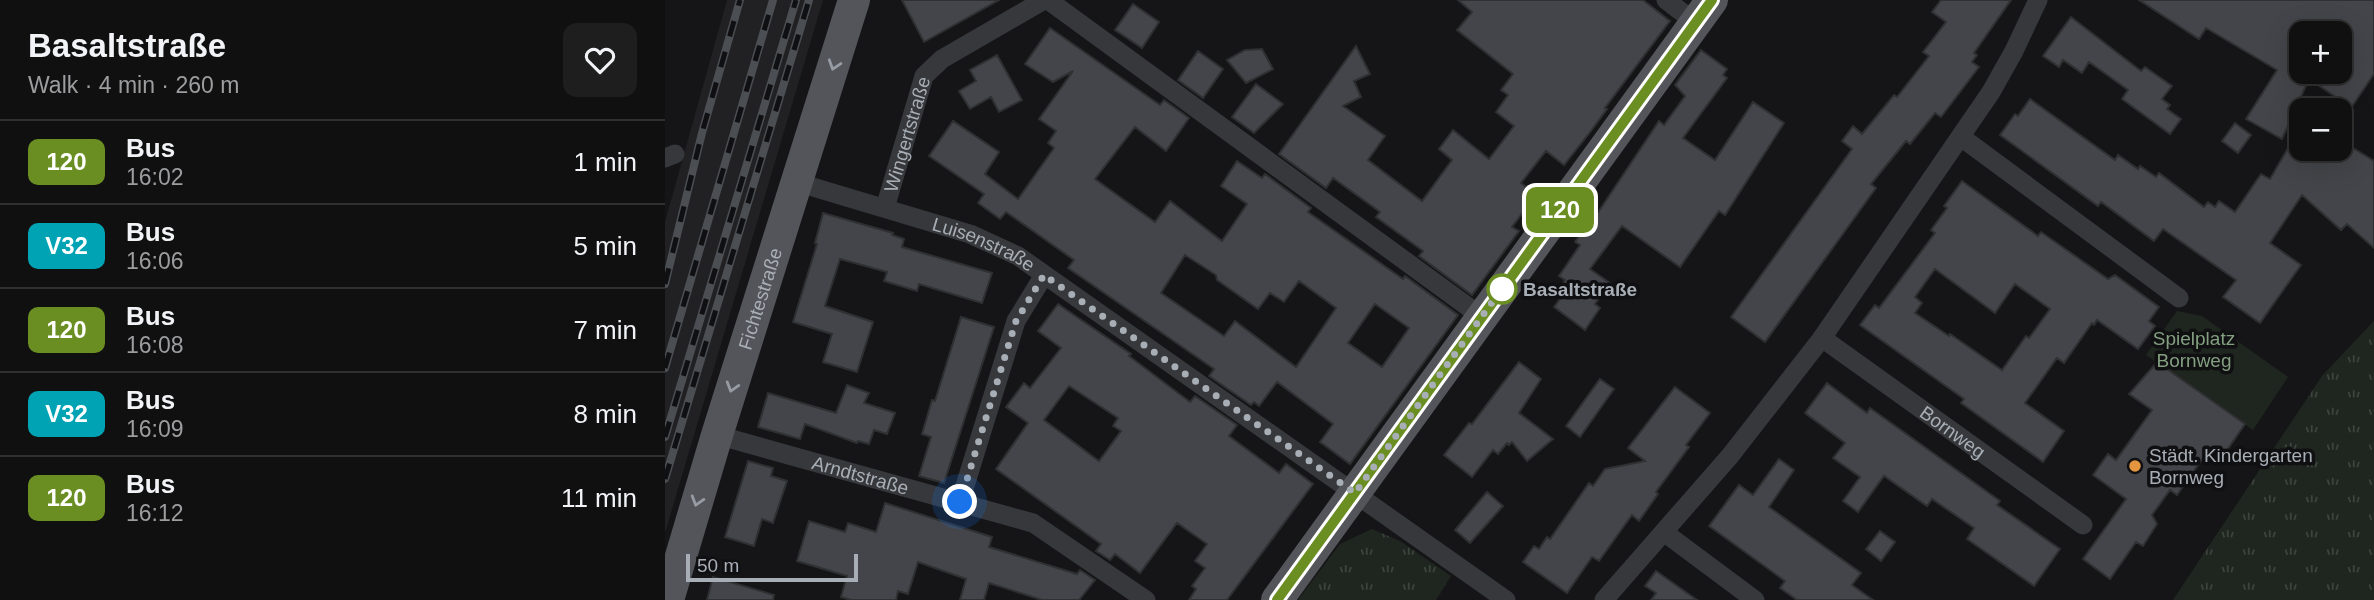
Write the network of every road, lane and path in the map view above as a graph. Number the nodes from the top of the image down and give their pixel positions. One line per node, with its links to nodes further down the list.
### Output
1 (855, 0): 7 (main road, Fichtestraße, one-way to 7)
2 (1046, 0): 8 (street, Wingertstraße); 11 (street)
3 (1667, 0): 5 (street)
4 (2038, 0): 6 (street)
5 (1704, 11): 11 (main road)
6 (1961, 137): 10 (street); 12 (street)
7 (796, 182): 8 (street, Luisenstraße); 13 (main road, Fichtestraße, one-way to 13)
8 (885, 208): 9 (street, Luisenstraße)
9 (1044, 275): 14 (street, Luisenstraße); 15 (street)
10 (2179, 298)
11 (1482, 317): 14 (main road)
12 (1822, 338): 16 (street, Bornweg); 17 (street)
13 (717, 435): 15 (street, Arndtstraße); 18 (main road, Fichtestraße, one-way to 18)
14 (1355, 493): 20 (main road); 21 (street)
15 (960, 502): 19 (street, Arndtstraße)
16 (2083, 525)
17 (1665, 533): 22 (street); 23 (street)
18 (668, 600)
19 (1146, 600)
20 (1277, 600)
21 (1506, 600)
22 (1604, 600)
23 (1755, 600)

